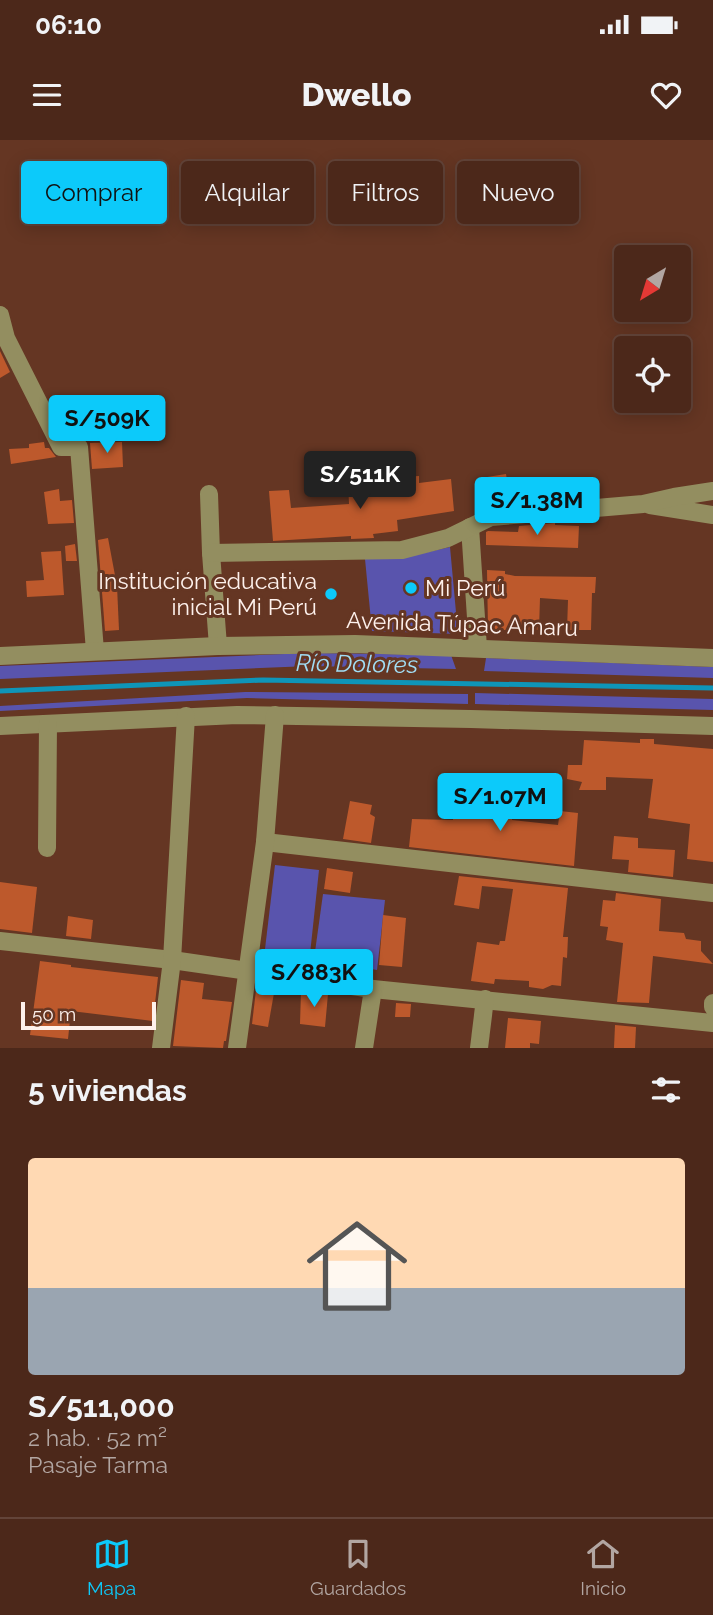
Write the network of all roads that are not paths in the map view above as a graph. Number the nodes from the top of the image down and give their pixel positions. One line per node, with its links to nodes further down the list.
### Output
1 (0, 315): 2 (street)
2 (3, 340): 11 (street)
3 (713, 491): 5 (street)
4 (209, 494): 8 (street)
5 (643, 504): 6 (street); 7 (street)
6 (713, 515)
7 (470, 527): 8 (street); 10 (street)
8 (211, 553): 9 (street)
9 (218, 646): 10 (street, Avenida Túpac Amaru); 11 (street, Avenida Túpac Amaru)
10 (478, 648): 13 (street, Avenida Túpac Amaru)
11 (95, 651): 12 (street, Avenida Túpac Amaru)
12 (0, 656)
13 (713, 658)
14 (275, 715): 15 (street); 18 (street); 19 (street)
15 (186, 716): 16 (street); 23 (street)
16 (48, 724): 17 (street); 20 (street)
17 (0, 726)
18 (713, 726)
19 (265, 842): 21 (street); 24 (street)
20 (47, 848)
21 (713, 893)
22 (0, 941): 23 (street)
23 (172, 960): 24 (street); 28 (street)
24 (249, 970): 25 (street); 29 (street)
25 (373, 989): 26 (street); 30 (street)
26 (485, 999): 27 (street); 31 (street)
27 (713, 1023)
28 (161, 1048)
29 (237, 1048)
30 (365, 1048)
31 (479, 1048)

